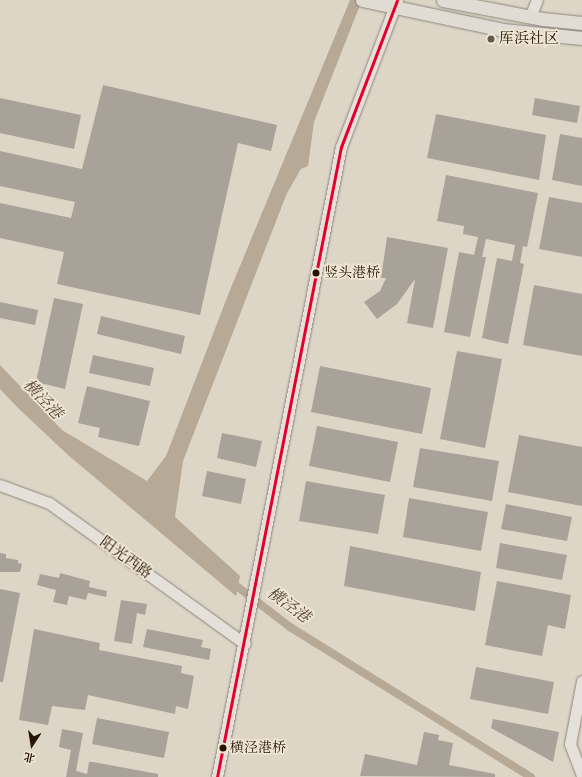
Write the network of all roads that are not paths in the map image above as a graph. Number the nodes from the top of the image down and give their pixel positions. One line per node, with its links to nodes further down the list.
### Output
1 (443, 0): 5 (main road)
2 (537, 0): 5 (street)
3 (366, 1): 4 (main road)
4 (396, 4): 7 (main road); 9 (street)
5 (530, 17): 6 (main road)
6 (582, 23)
7 (582, 38)
8 (0, 485): 9 (street, 阳光西路)
9 (245, 644): 12 (street)
10 (582, 681): 11 (street)
11 (582, 776)
12 (217, 777)

